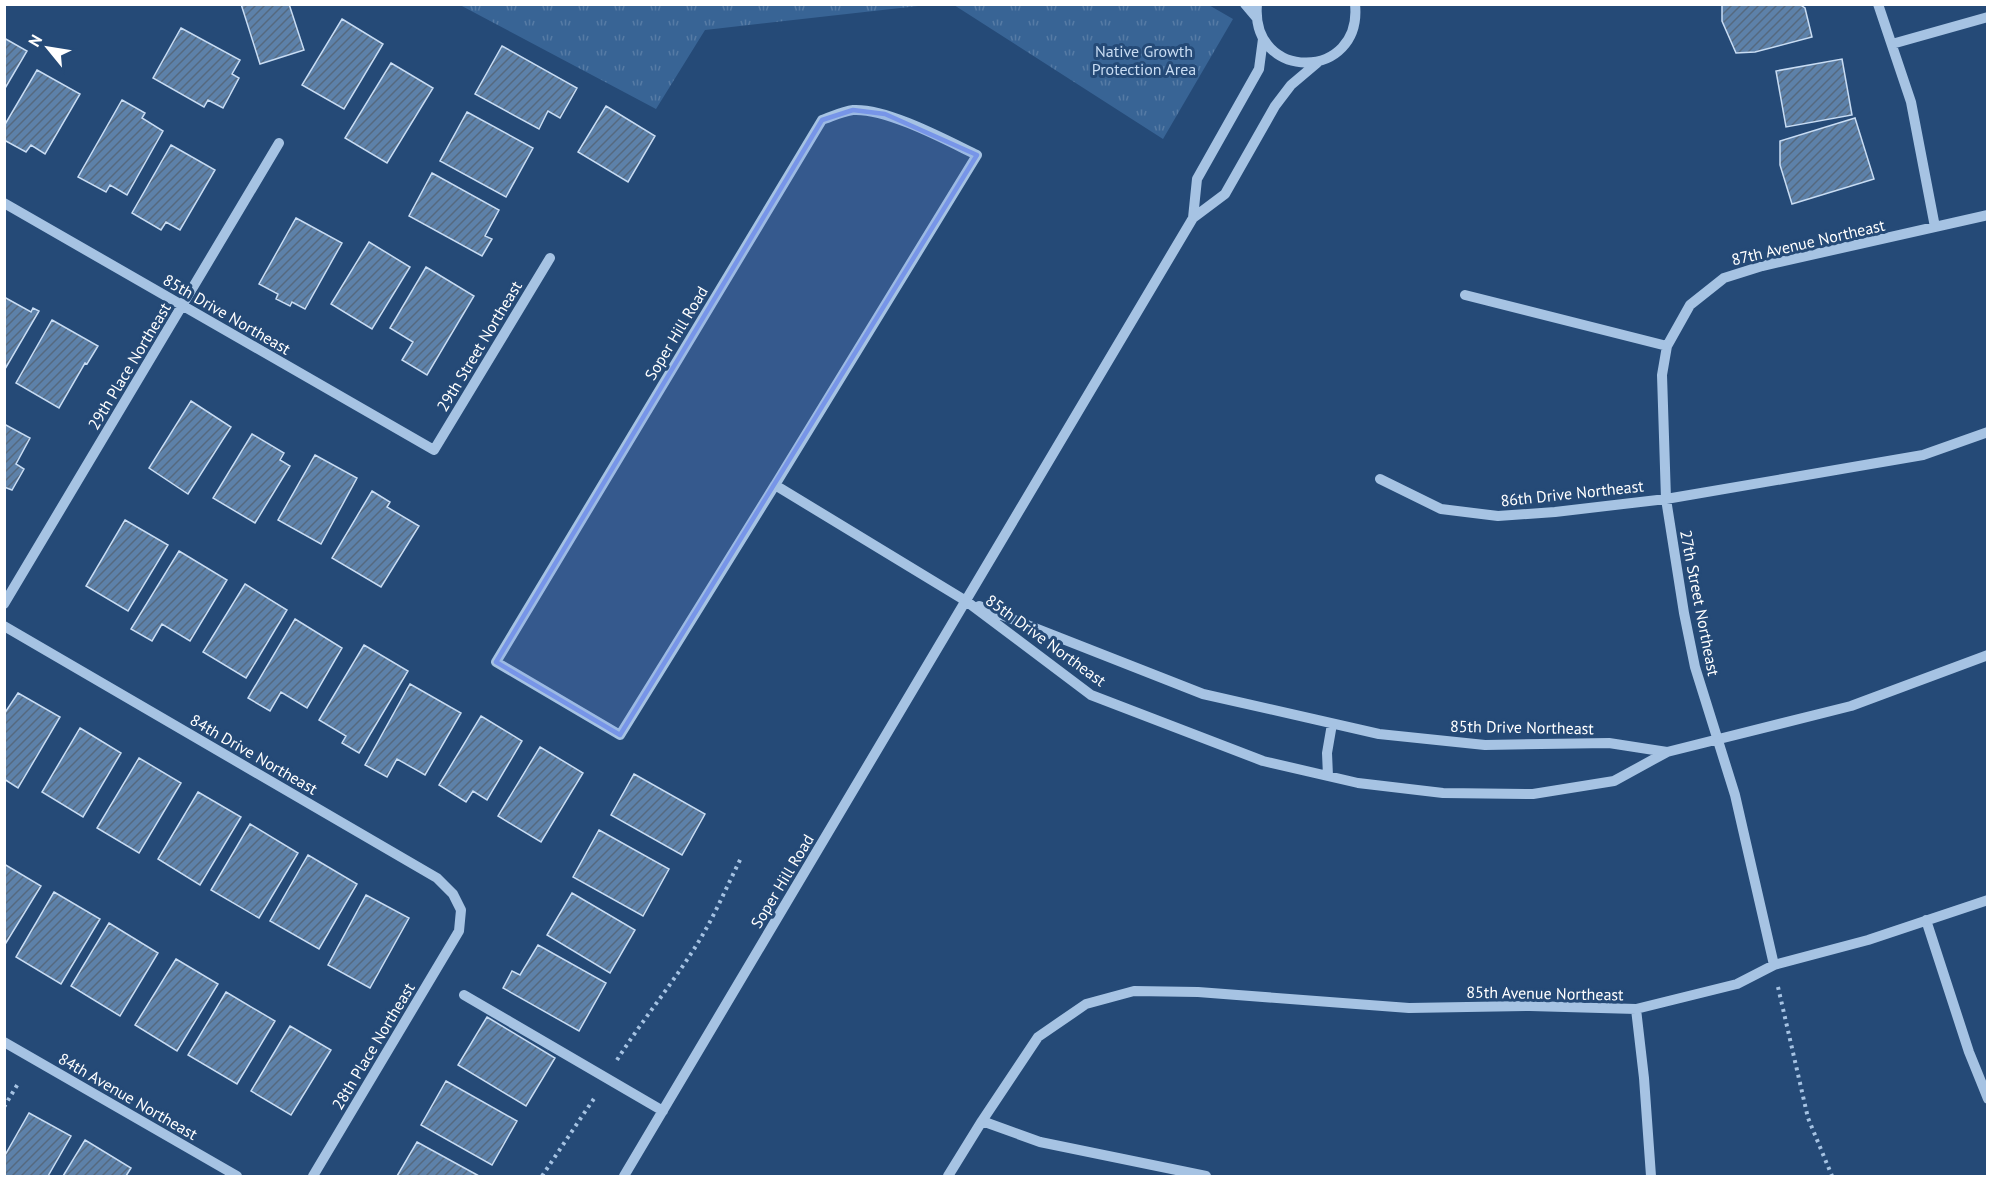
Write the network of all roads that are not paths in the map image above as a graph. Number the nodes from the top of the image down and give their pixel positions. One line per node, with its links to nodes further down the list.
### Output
1 (1245, 4): 6 (street)
2 (1257, 4): 6 (street)
3 (1355, 4): 9 (street)
4 (1878, 4): 8 (street)
5 (1988, 17): 8 (street)
6 (1256, 18): 7 (street)
7 (1263, 39): 9 (street); 13 (street)
8 (1892, 44): 14 (street)
9 (1317, 63): 13 (street)
10 (279, 143): 17 (street, 29th Place Northeast)
11 (4, 203): 17 (street, 85th Drive Northeast)
12 (1988, 215): 14 (street, 87th Avenue Northeast)
13 (1193, 218): 24 (street, Soper Hill Road)
14 (1935, 228): 18 (street, 87th Avenue Northeast)
15 (550, 258): 20 (street, 29th Street Northeast)
16 (1465, 295): 18 (street)
17 (183, 305): 20 (street, 85th Drive Northeast); 25 (street, 29th Place Northeast)
18 (1667, 346): 23 (street, 27th Street Northeast)
19 (1988, 432): 23 (street, 86th Drive Northeast)
20 (434, 450)
21 (1380, 479): 23 (street, 86th Drive Northeast)
22 (775, 485): 22 (street, Soper Hill Road); 24 (street)
23 (1666, 499): 29 (street, 27th Street Northeast)
24 (966, 601): 28 (street, 85th Drive Northeast); 31 (street, 85th Drive Northeast); 40 (street, Soper Hill Road)
25 (4, 604)
26 (4, 626): 34 (street, 84th Drive Northeast)
27 (1988, 655): 29 (street, 85th Drive Northeast)
28 (1332, 724): 30 (street, 85th Drive Northeast); 31 (street)
29 (1718, 738): 30 (street, 85th Drive Northeast); 35 (street, 27th Street Northeast)
30 (1667, 752): 31 (street, 85th Drive Northeast)
31 (1328, 776)
32 (1988, 900): 33 (street, 85th Avenue Northeast)
33 (1926, 920): 35 (street, 85th Avenue Northeast); 39 (street)
34 (459, 931): 43 (street, 28th Place Northeast)
35 (1773, 966): 37 (street, 85th Avenue Northeast)
36 (464, 995): 40 (street)
37 (1636, 1009): 41 (street, 85th Avenue Northeast); 47 (street)
38 (4, 1042): 42 (street, 84th Avenue Northeast)
39 (1988, 1099)
40 (663, 1111): 44 (street, Soper Hill Road)
41 (982, 1121): 45 (street, 85th Avenue Northeast); 46 (street)
42 (237, 1176)
43 (313, 1176)
44 (624, 1176)
45 (948, 1176)
46 (1206, 1176)
47 (1651, 1176)

